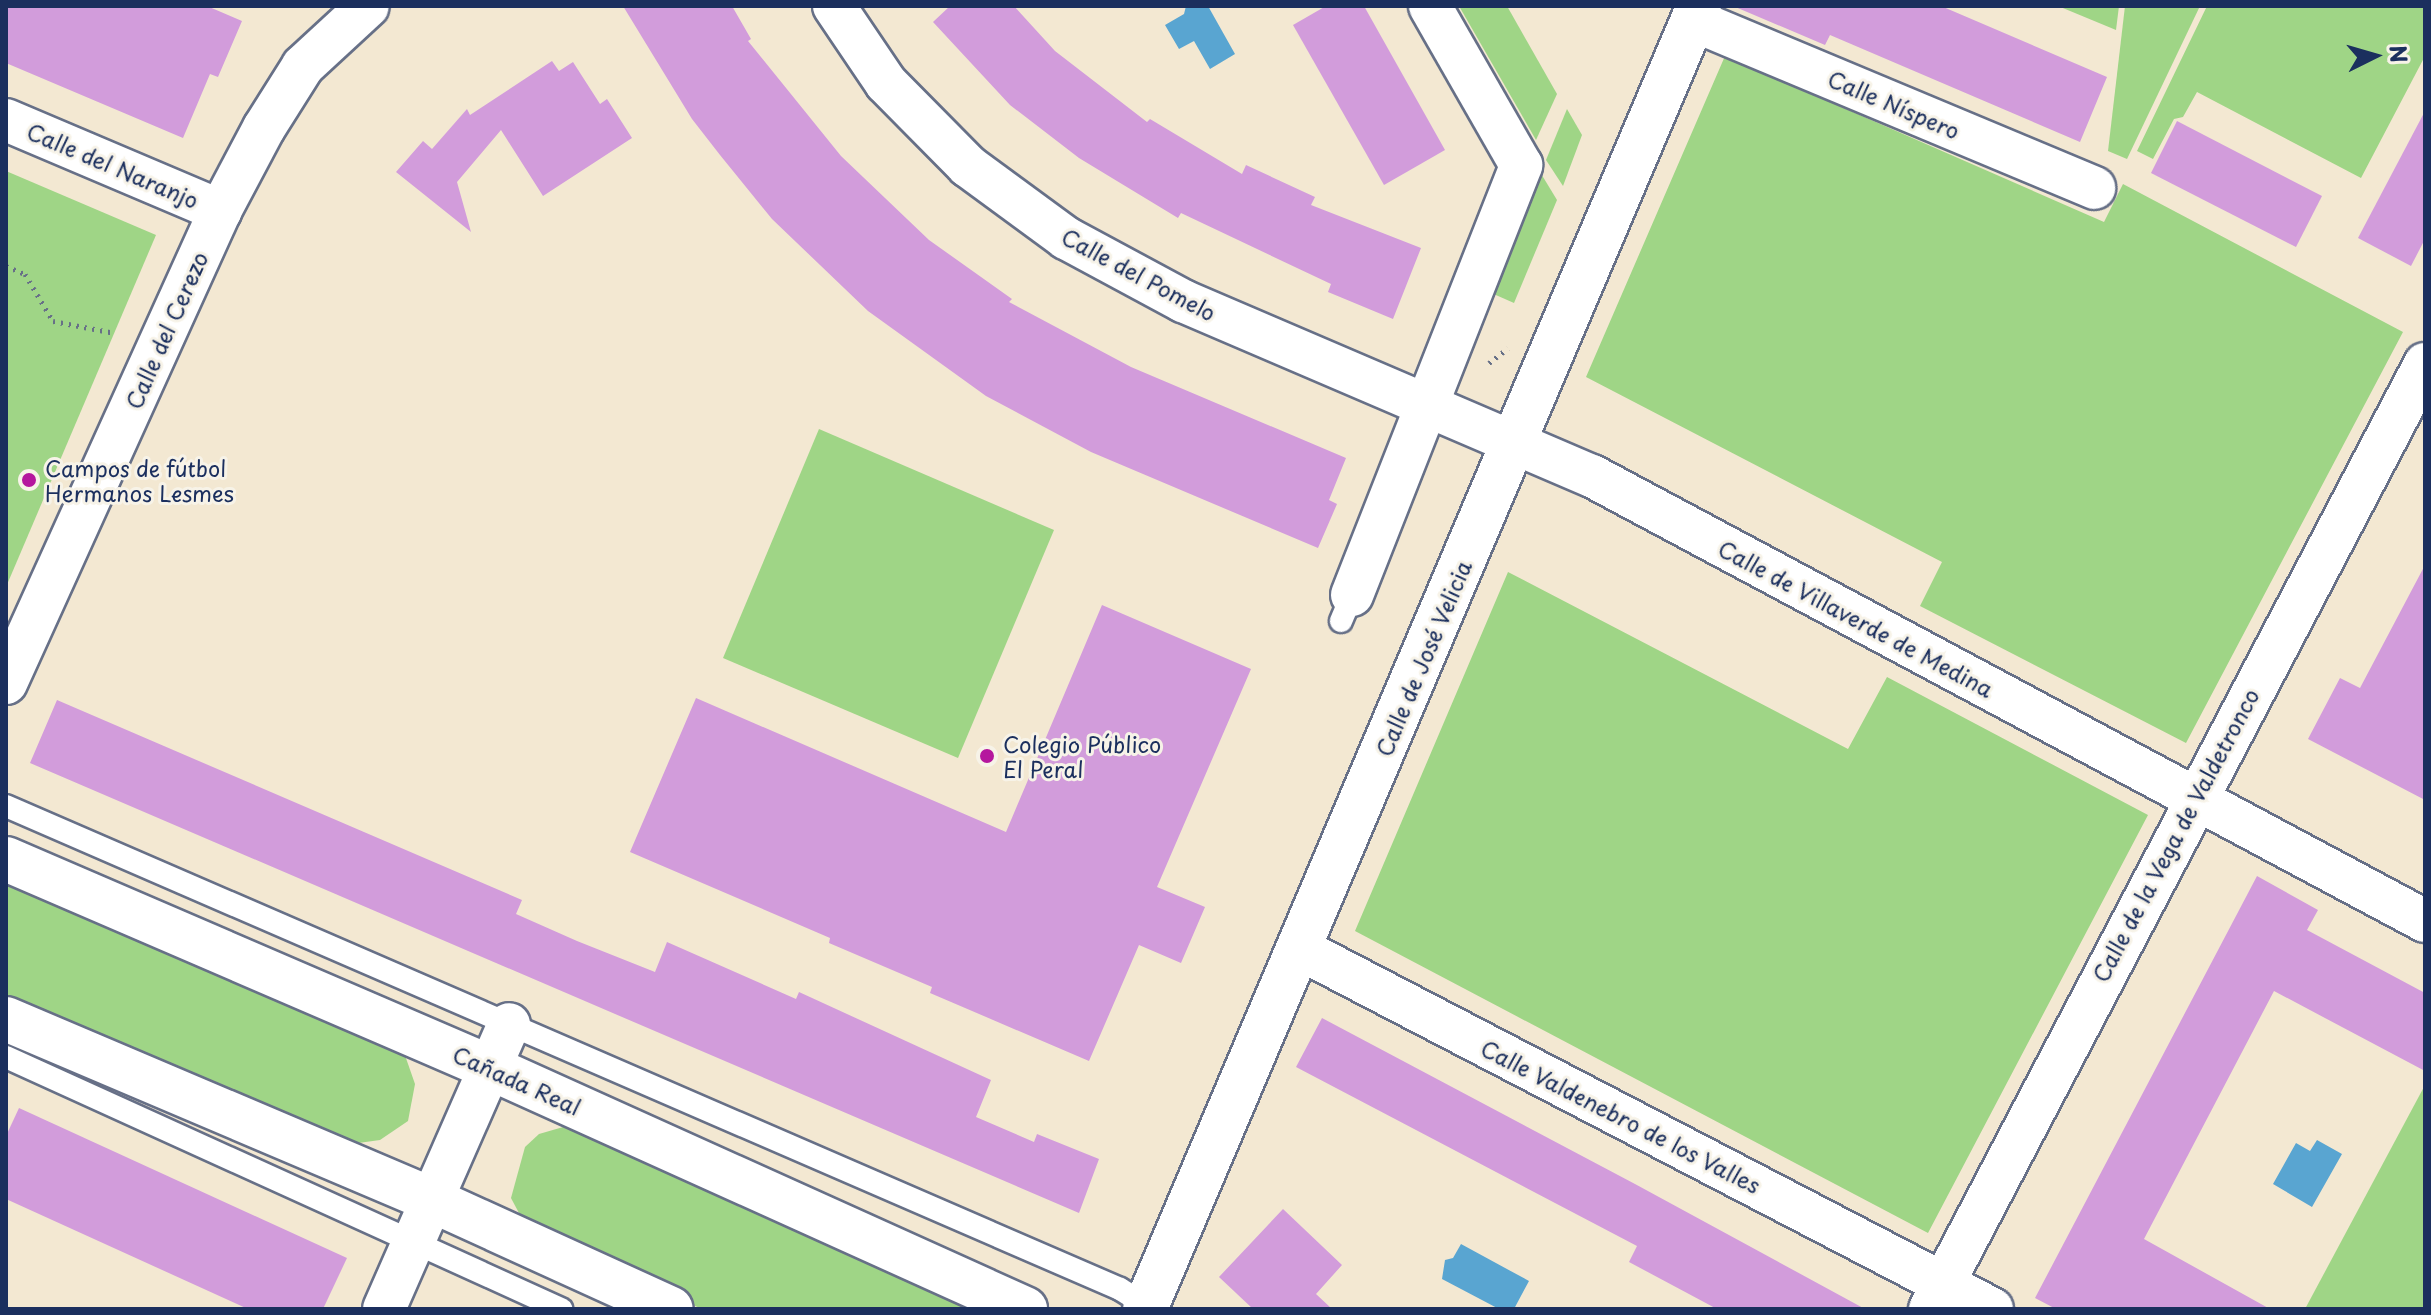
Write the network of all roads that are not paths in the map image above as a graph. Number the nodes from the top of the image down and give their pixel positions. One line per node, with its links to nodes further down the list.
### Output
1 (368, 6): 7 (street, Calle del Cerezo)
2 (834, 6): 9 (street, Calle del Pomelo)
3 (1430, 6): 9 (street)
4 (1696, 13): 6 (street, Calle Níspero); 10 (street, Calle de José Velicia)
5 (6, 120): 7 (street, Calle del Naranjo)
6 (2094, 188)
7 (220, 211): 12 (street, Calle del Cerezo)
8 (2425, 364): 13 (street, Calle de la Vega de Valdetronco)
9 (1425, 405): 10 (street, Calle del Pomelo); 11 (street)
10 (1516, 440): 13 (street, Calle de Villaverde de Medina); 17 (street, Calle de José Velicia)
11 (1347, 608)
12 (6, 683)
13 (2193, 801): 16 (street, Calle de Villaverde de Medina); 24 (street, Calle de la Vega de Valdetronco)
14 (6, 806): 19 (lane)
15 (6, 859): 21 (street, Cañada Real)
16 (2425, 921)
17 (1300, 949): 24 (street, Calle Valdenebro de los Valles); 25 (street, Calle de José Velicia)
18 (6, 1019): 22 (street)
19 (509, 1024): 21 (street); 25 (lane)
20 (6, 1057): 23 (lane)
21 (491, 1068): 22 (street); 29 (street, Cañada Real)
22 (434, 1201): 23 (street); 28 (street)
23 (416, 1242): 26 (street); 27 (lane)
24 (1936, 1296): 30 (street, Calle Valdenebro de los Valles)
25 (1148, 1308)
26 (384, 1309)
27 (561, 1309)
28 (671, 1309)
29 (1025, 1309)
30 (1992, 1309)

